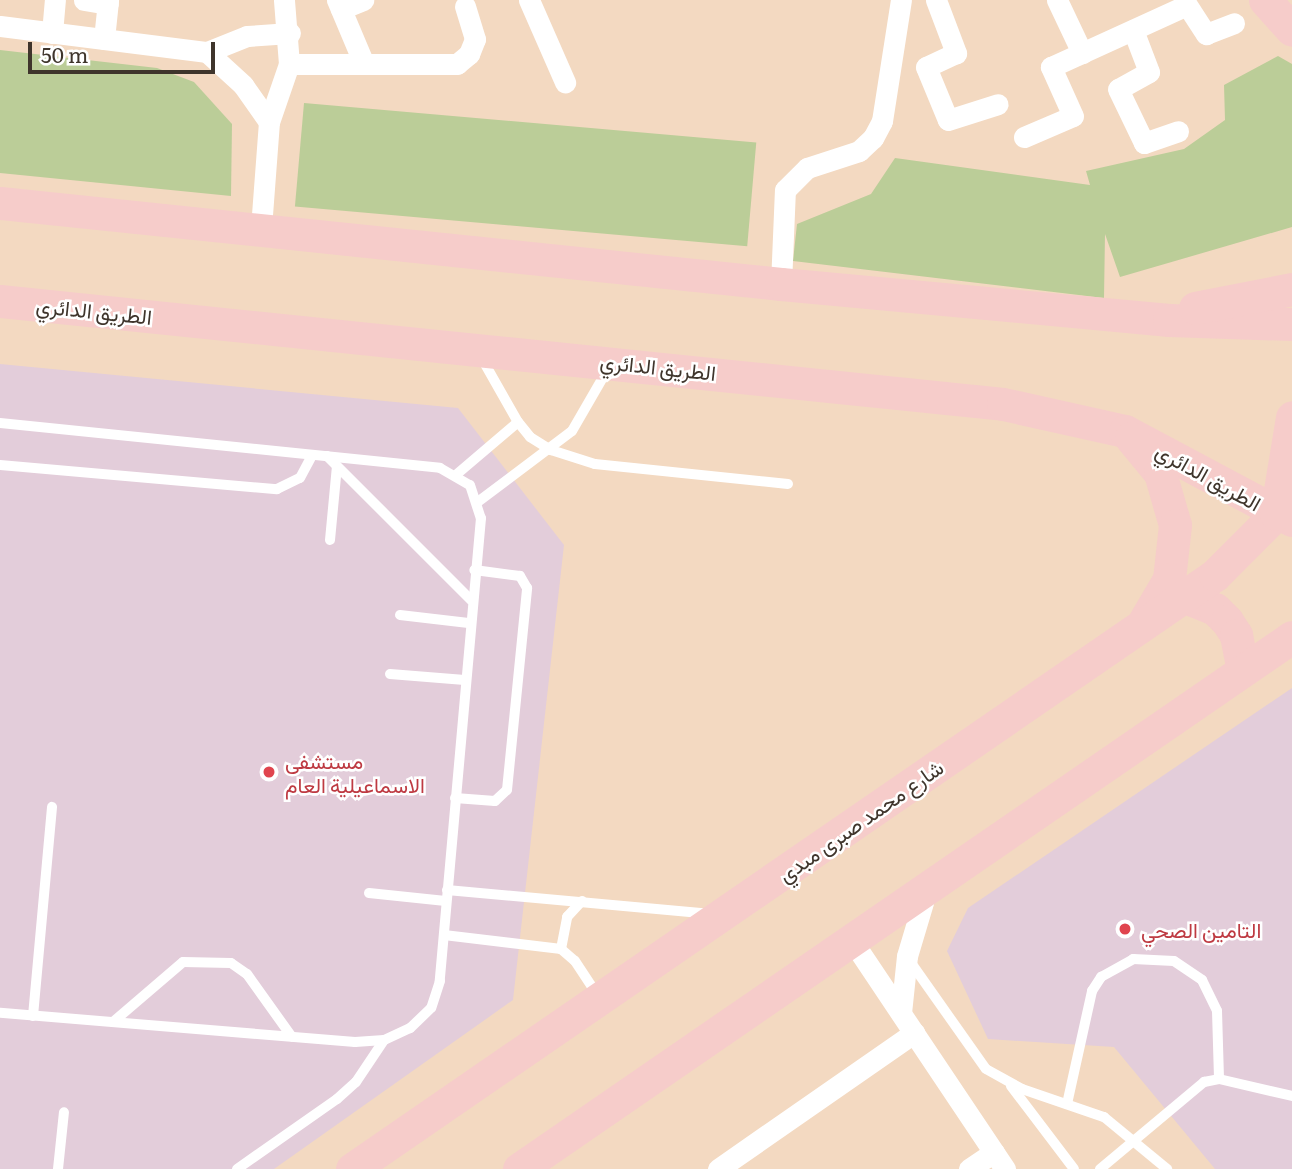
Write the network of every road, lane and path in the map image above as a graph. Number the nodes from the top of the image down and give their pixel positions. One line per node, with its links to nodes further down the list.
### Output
1 (55, 0): 17 (street)
2 (84, 0): 9 (street)
3 (284, 0): 18 (street)
4 (362, 0): 11 (street)
5 (529, 0): 24 (street)
6 (901, 0): 31 (street)
7 (1057, 0): 21 (street)
8 (1265, 0): 16 (main road)
9 (108, 2): 19 (street)
10 (942, 2): 25 (street)
11 (339, 5): 23 (street)
12 (465, 7): 23 (street)
13 (1234, 23): 15 (street)
14 (0, 26): 17 (street)
15 (1133, 30): 21 (street); 27 (street)
16 (1292, 30)
17 (52, 33): 19 (street)
18 (290, 33): 20 (street); 22 (street)
19 (104, 39): 20 (street)
20 (207, 52): 26 (street)
21 (1082, 53): 28 (street)
22 (289, 64): 23 (street); 26 (street)
23 (364, 64)
24 (565, 82)
25 (998, 104)
26 (269, 122): 30 (street)
27 (1178, 131)
28 (1024, 136)
29 (0, 203): 30 (main road)
30 (261, 228): 31 (main road)
31 (781, 284): 34 (main road)
32 (1292, 289): 34 (main road)
33 (0, 301): 36 (main road, الطريق الدائري)
34 (1169, 320): 35 (main road)
35 (1292, 324)
36 (476, 348): 37 (main road, الطريق الدائري); 39 (lane)
37 (613, 362): 41 (main road, الطريق الدائري); 42 (lane)
38 (1292, 417): 50 (main road)
39 (518, 422): 42 (lane); 47 (lane)
40 (0, 424): 43 (lane)
41 (1125, 431): 50 (main road, الطريق الدائري); 57 (main road)
42 (551, 450): 48 (lane); 49 (lane)
43 (312, 455): 44 (lane); 45 (lane)
44 (327, 456): 46 (lane); 47 (lane)
45 (0, 466)
46 (337, 466): 51 (lane); 54 (lane)
47 (457, 474): 49 (lane)
48 (788, 484)
49 (479, 501): 52 (lane)
50 (1284, 517): 53 (main road, شارع محمد صبرى مبدي)
51 (330, 540)
52 (474, 570): 54 (lane); 62 (lane)
53 (1185, 597): 57 (main road, شارع محمد صبرى مبدي); 59 (main road)
54 (471, 600): 56 (lane)
55 (400, 615): 56 (lane)
56 (469, 623): 61 (lane)
57 (1141, 625): 68 (main road, شارع محمد صبرى مبدي)
58 (1292, 637): 59 (main road)
59 (1242, 667): 64 (main road)
60 (390, 674): 61 (lane)
61 (464, 680): 62 (lane)
62 (455, 798): 66 (lane)
63 (52, 807): 76 (lane)
64 (929, 886): 70 (main road); 72 (street)
65 (369, 893): 66 (lane)
66 (447, 895): 67 (lane); 69 (lane)
67 (582, 901): 68 (lane); 71 (lane)
68 (722, 915): 73 (main road, شارع محمد صبرى مبدي)
69 (444, 936): 71 (lane); 80 (lane)
70 (851, 939): 75 (street); 91 (main road)
71 (561, 949): 73 (lane)
72 (907, 956): 75 (street); 82 (lane)
73 (601, 1000): 90 (main road, شارع محمد صبرى مبدي)
74 (0, 1013): 76 (lane)
75 (901, 1013): 78 (street)
76 (33, 1016): 77 (lane)
77 (113, 1022): 79 (lane); 79 (lane)
78 (914, 1033): 87 (street); 92 (street)
79 (292, 1037): 80 (lane)
80 (384, 1040): 89 (lane)
81 (1219, 1079): 83 (lane); 84 (lane); 86 (lane)
82 (1010, 1084): 84 (lane); 94 (lane)
83 (1292, 1096)
84 (1067, 1104): 86 (lane)
85 (64, 1112): 88 (lane)
86 (1136, 1141): 95 (lane); 96 (lane)
87 (1000, 1161): 93 (street)
88 (58, 1169)
89 (237, 1169)
90 (352, 1169)
91 (519, 1169)
92 (719, 1169)
93 (969, 1169)
94 (1074, 1169)
95 (1100, 1169)
96 (1167, 1169)

